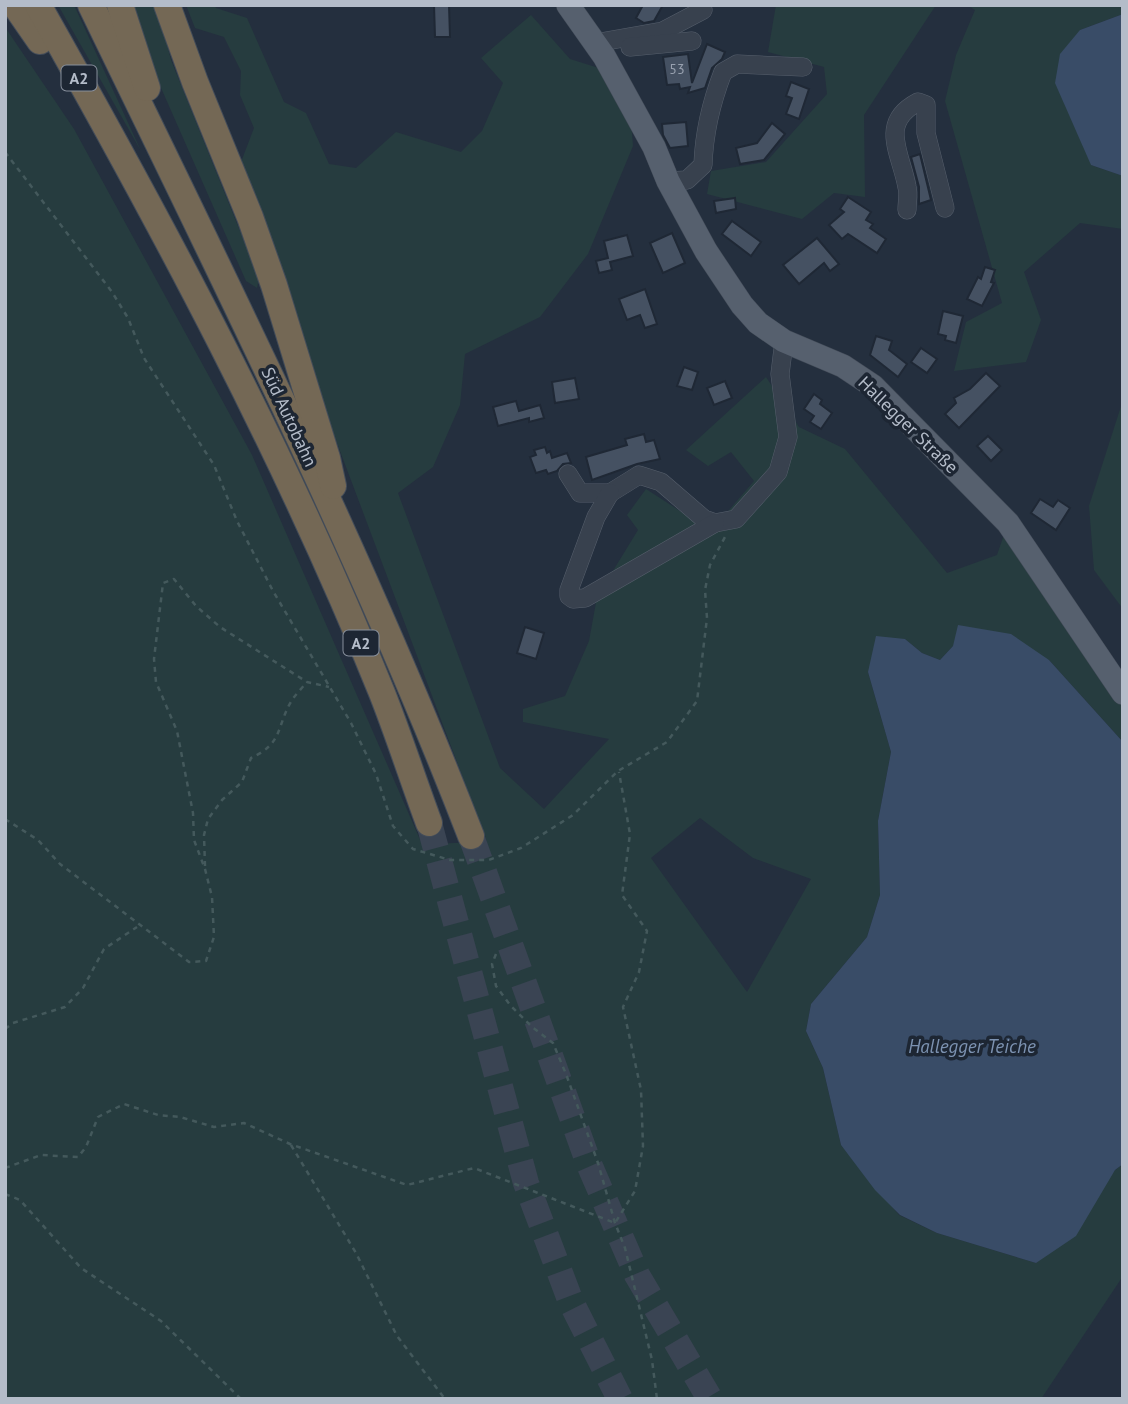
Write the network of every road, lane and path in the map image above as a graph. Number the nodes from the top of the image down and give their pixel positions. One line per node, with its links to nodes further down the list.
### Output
1 (15, 5): 12 (highway)
2 (38, 5): 12 (highway, Süd Autobahn / A2)
3 (91, 5): 11 (highway, Süd Autobahn / A2)
4 (120, 5): 11 (highway)
5 (167, 5): 20 (highway)
6 (568, 5): 9 (main road, Hallegger Straße)
7 (703, 10): 9 (street)
8 (692, 41): 9 (street)
9 (598, 47): 13 (main road, Hallegger Straße)
10 (803, 67): 13 (street)
11 (160, 145): 20 (highway, Süd Autobahn / A2)
12 (120, 151): 26 (highway, Süd Autobahn / A2)
13 (668, 181): 16 (main road, Hallegger Straße)
14 (945, 208): 15 (street)
15 (907, 209)
16 (784, 341): 19 (street); 23 (main road, Hallegger Straße)
17 (568, 474): 18 (street)
18 (610, 494): 19 (street); 19 (street)
19 (715, 523)
20 (342, 529): 27 (highway, Süd Autobahn / A2)
21 (307, 682): 22 (path); 28 (path); 28 (path)
22 (330, 688)
23 (1123, 693)
24 (618, 771): 35 (path)
25 (5, 818): 29 (path)
26 (429, 823)
27 (471, 836)
28 (205, 869): 29 (path)
29 (139, 926): 31 (path)
30 (496, 954): 35 (path)
31 (5, 1029)
32 (290, 1144): 33 (path); 35 (path); 37 (path)
33 (5, 1168)
34 (5, 1194): 36 (path)
35 (615, 1223): 38 (path)
36 (240, 1399)
37 (445, 1399)
38 (657, 1399)

